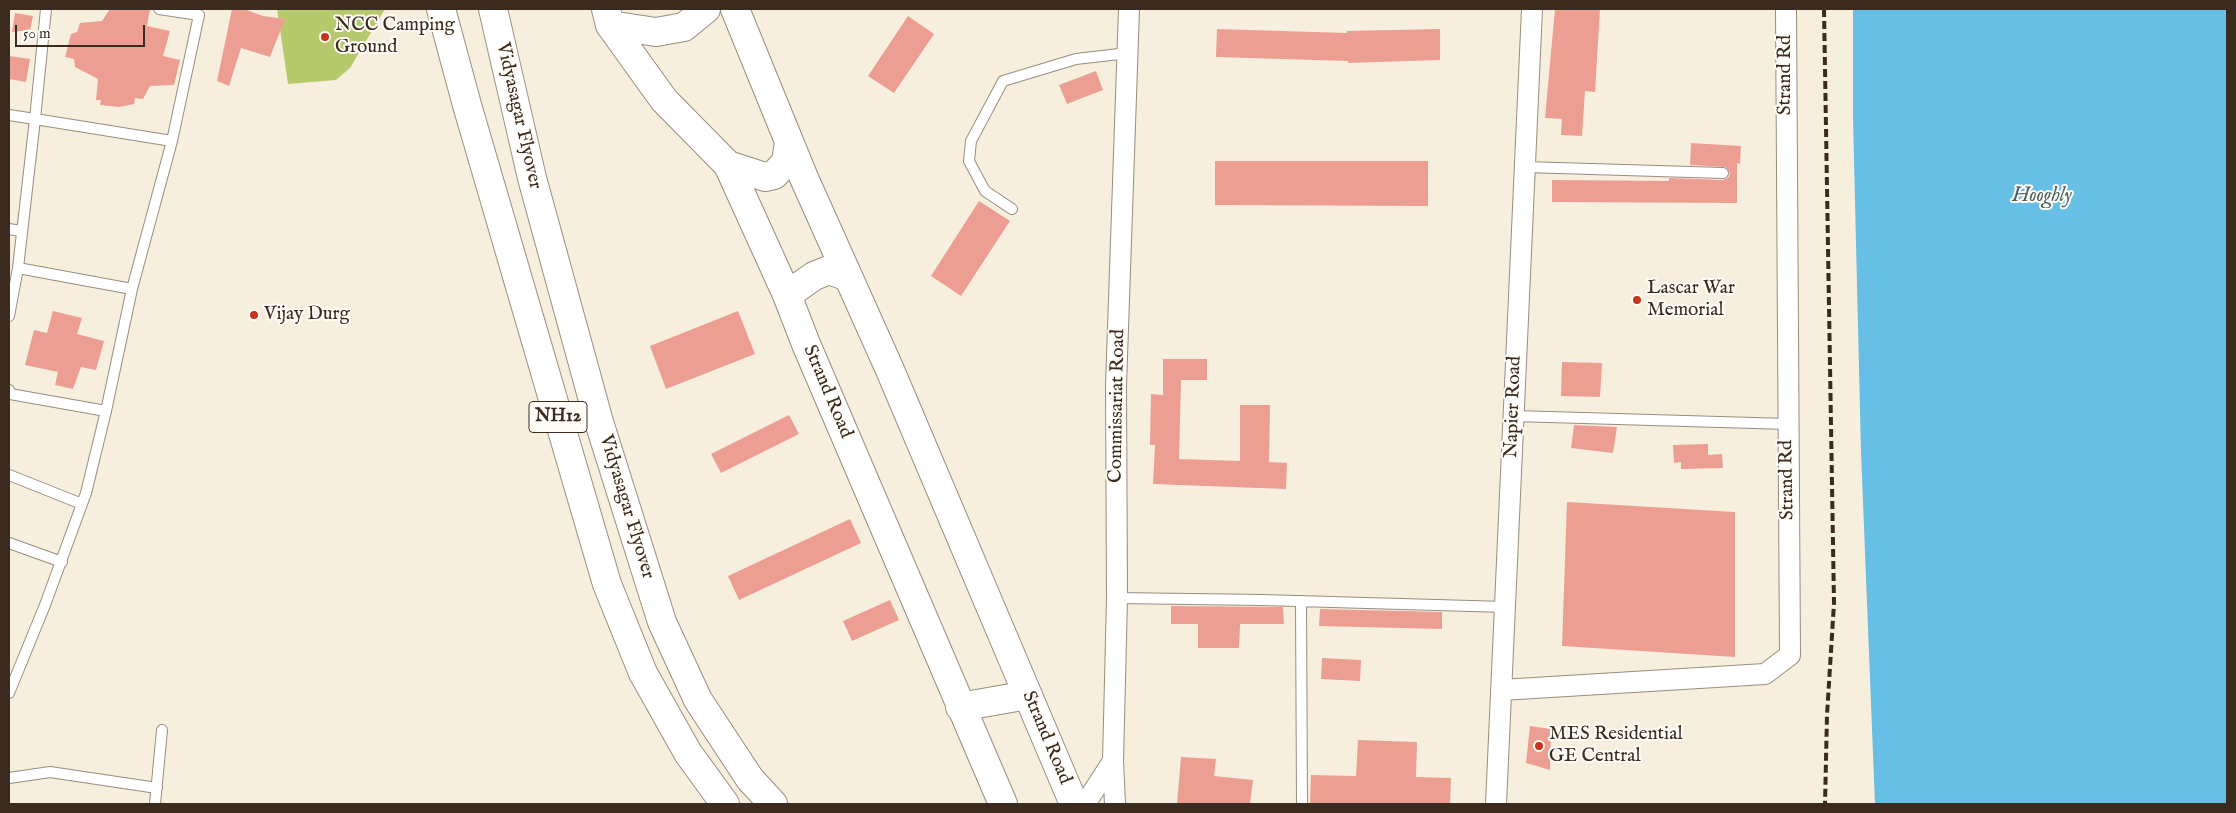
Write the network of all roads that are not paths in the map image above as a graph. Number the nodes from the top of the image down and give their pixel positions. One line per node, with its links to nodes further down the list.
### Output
1 (46, 9): 13 (lane)
2 (159, 9): 14 (lane)
3 (441, 9): 47 (main road, Vidyasagar Flyover / NH12)
4 (493, 9): 48 (main road, Vidyasagar Flyover / NH12)
5 (706, 9): 10 (main road)
6 (735, 9): 15 (main road, Strand Road)
7 (1129, 9): 11 (street, Commissariat Road)
8 (1532, 9): 17 (street, Napier Road)
9 (1786, 9): 30 (street, Strand Rd)
10 (608, 17): 16 (main road, Strand Road)
11 (1128, 53): 19 (lane); 35 (street, Commissariat Road)
12 (9, 115): 13 (lane)
13 (35, 119): 14 (lane); 21 (lane)
14 (172, 141): 24 (lane)
15 (790, 142): 16 (main road); 23 (main road, Strand Road)
16 (728, 164): 25 (main road, Strand Road)
17 (1525, 167): 18 (lane); 29 (street, Napier Road)
18 (1723, 173)
19 (1012, 209)
20 (9, 230): 21 (lane)
21 (21, 231): 22 (lane)
22 (18, 268): 24 (lane); 26 (lane)
23 (848, 277): 25 (main road); 40 (main road, Strand Road)
24 (132, 289): 28 (lane)
25 (787, 295): 41 (main road, Strand Road)
26 (9, 316)
27 (9, 390): 28 (lane)
28 (106, 411): 32 (lane)
29 (1514, 416): 30 (lane); 37 (street, Napier Road)
30 (1788, 424): 38 (street, Strand Rd)
31 (9, 475): 32 (lane)
32 (82, 504): 34 (lane)
33 (9, 543): 34 (lane)
34 (62, 562): 39 (lane)
35 (1117, 598): 36 (lane); 43 (street, Commissariat Road)
36 (1301, 601): 37 (lane); 53 (lane)
37 (1506, 607): 38 (street, Napier Road)
38 (1501, 690): 54 (street, Napier Road)
39 (9, 693)
40 (1028, 695): 41 (main road); 50 (main road, Strand Road)
41 (960, 706): 49 (main road, Strand Road)
42 (162, 730): 45 (lane)
43 (1113, 761): 51 (street); 52 (street, Commissariat Road)
44 (9, 778): 45 (lane)
45 (157, 788): 46 (lane)
46 (155, 804)
47 (724, 804)
48 (773, 804)
49 (1003, 804)
50 (1074, 804)
51 (1085, 804)
52 (1115, 804)
53 (1302, 804)
54 (1496, 804)

